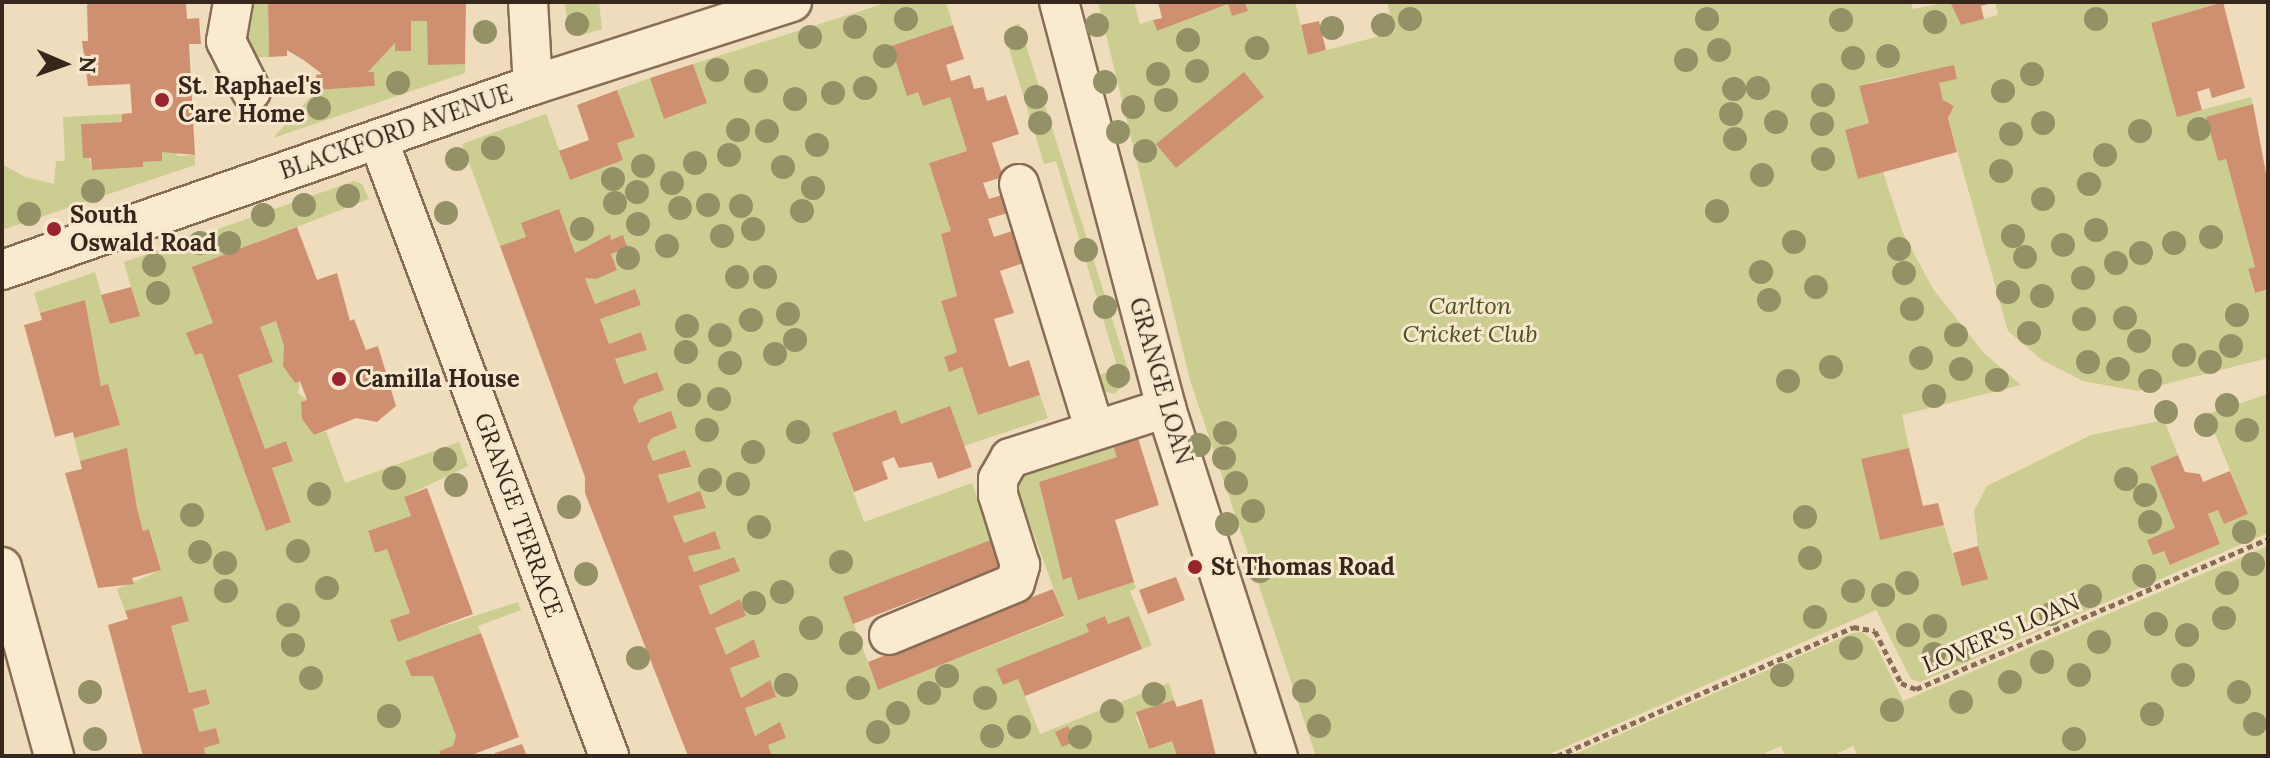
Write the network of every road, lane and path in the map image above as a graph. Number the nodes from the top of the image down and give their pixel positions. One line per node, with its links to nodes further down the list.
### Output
1 (233, 2): 7 (street)
2 (528, 2): 6 (street)
3 (792, 2): 5 (street, BLACKFORD AVENUE)
4 (1059, 2): 11 (street, GRANGE LOAN)
5 (716, 14): 6 (street, BLACKFORD AVENUE)
6 (533, 85): 8 (street, BLACKFORD AVENUE)
7 (251, 91)
8 (378, 139): 10 (street, BLACKFORD AVENUE); 17 (street, GRANGE TERRACE)
9 (1019, 184): 12 (street)
10 (2, 270)
11 (1166, 408): 12 (street); 18 (street, GRANGE LOAN)
12 (1094, 428): 15 (street)
13 (2268, 539): 19 (path, LOVER'S LOAN)
14 (2, 567): 16 (street)
15 (889, 635)
16 (54, 756)
17 (609, 756)
18 (1278, 756)
19 (1557, 756)

